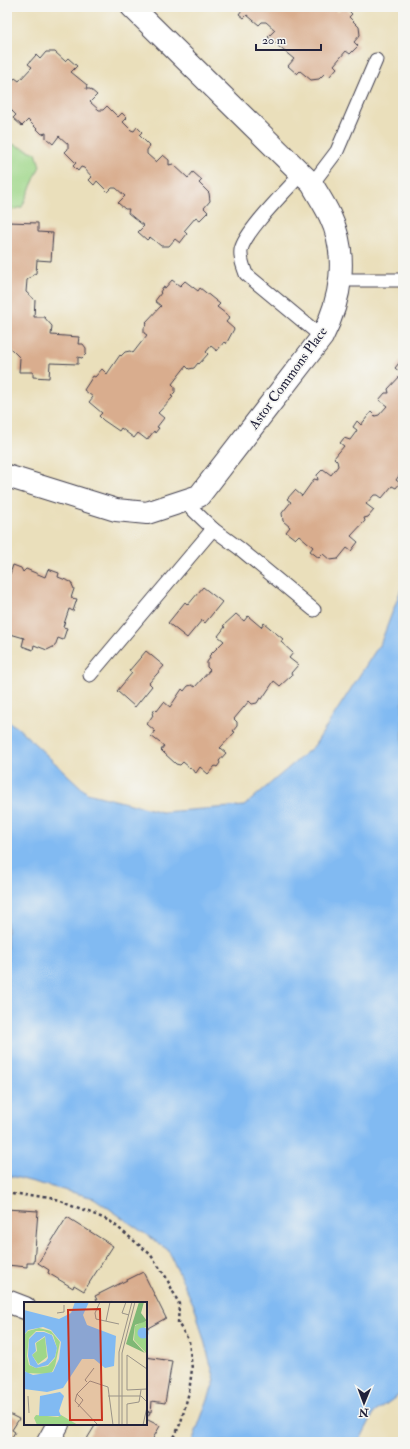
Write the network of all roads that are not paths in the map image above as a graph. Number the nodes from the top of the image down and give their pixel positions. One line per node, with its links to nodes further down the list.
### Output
1 (132, 7): 3 (street, Astor Commons Place)
2 (376, 60): 3 (lane)
3 (307, 179): 4 (street, Astor Commons Place); 6 (lane)
4 (341, 280): 5 (lane); 6 (street, Astor Commons Place)
5 (403, 280)
6 (322, 337): 8 (street, Astor Commons Place)
7 (7, 476): 8 (street, Astor Commons Place)
8 (184, 501): 9 (lane)
9 (213, 529): 10 (lane); 11 (lane)
10 (314, 610)
11 (90, 675)
12 (7, 1302): 13 (street)
13 (24, 1308)
14 (57, 1425): 15 (street)
15 (48, 1442)

